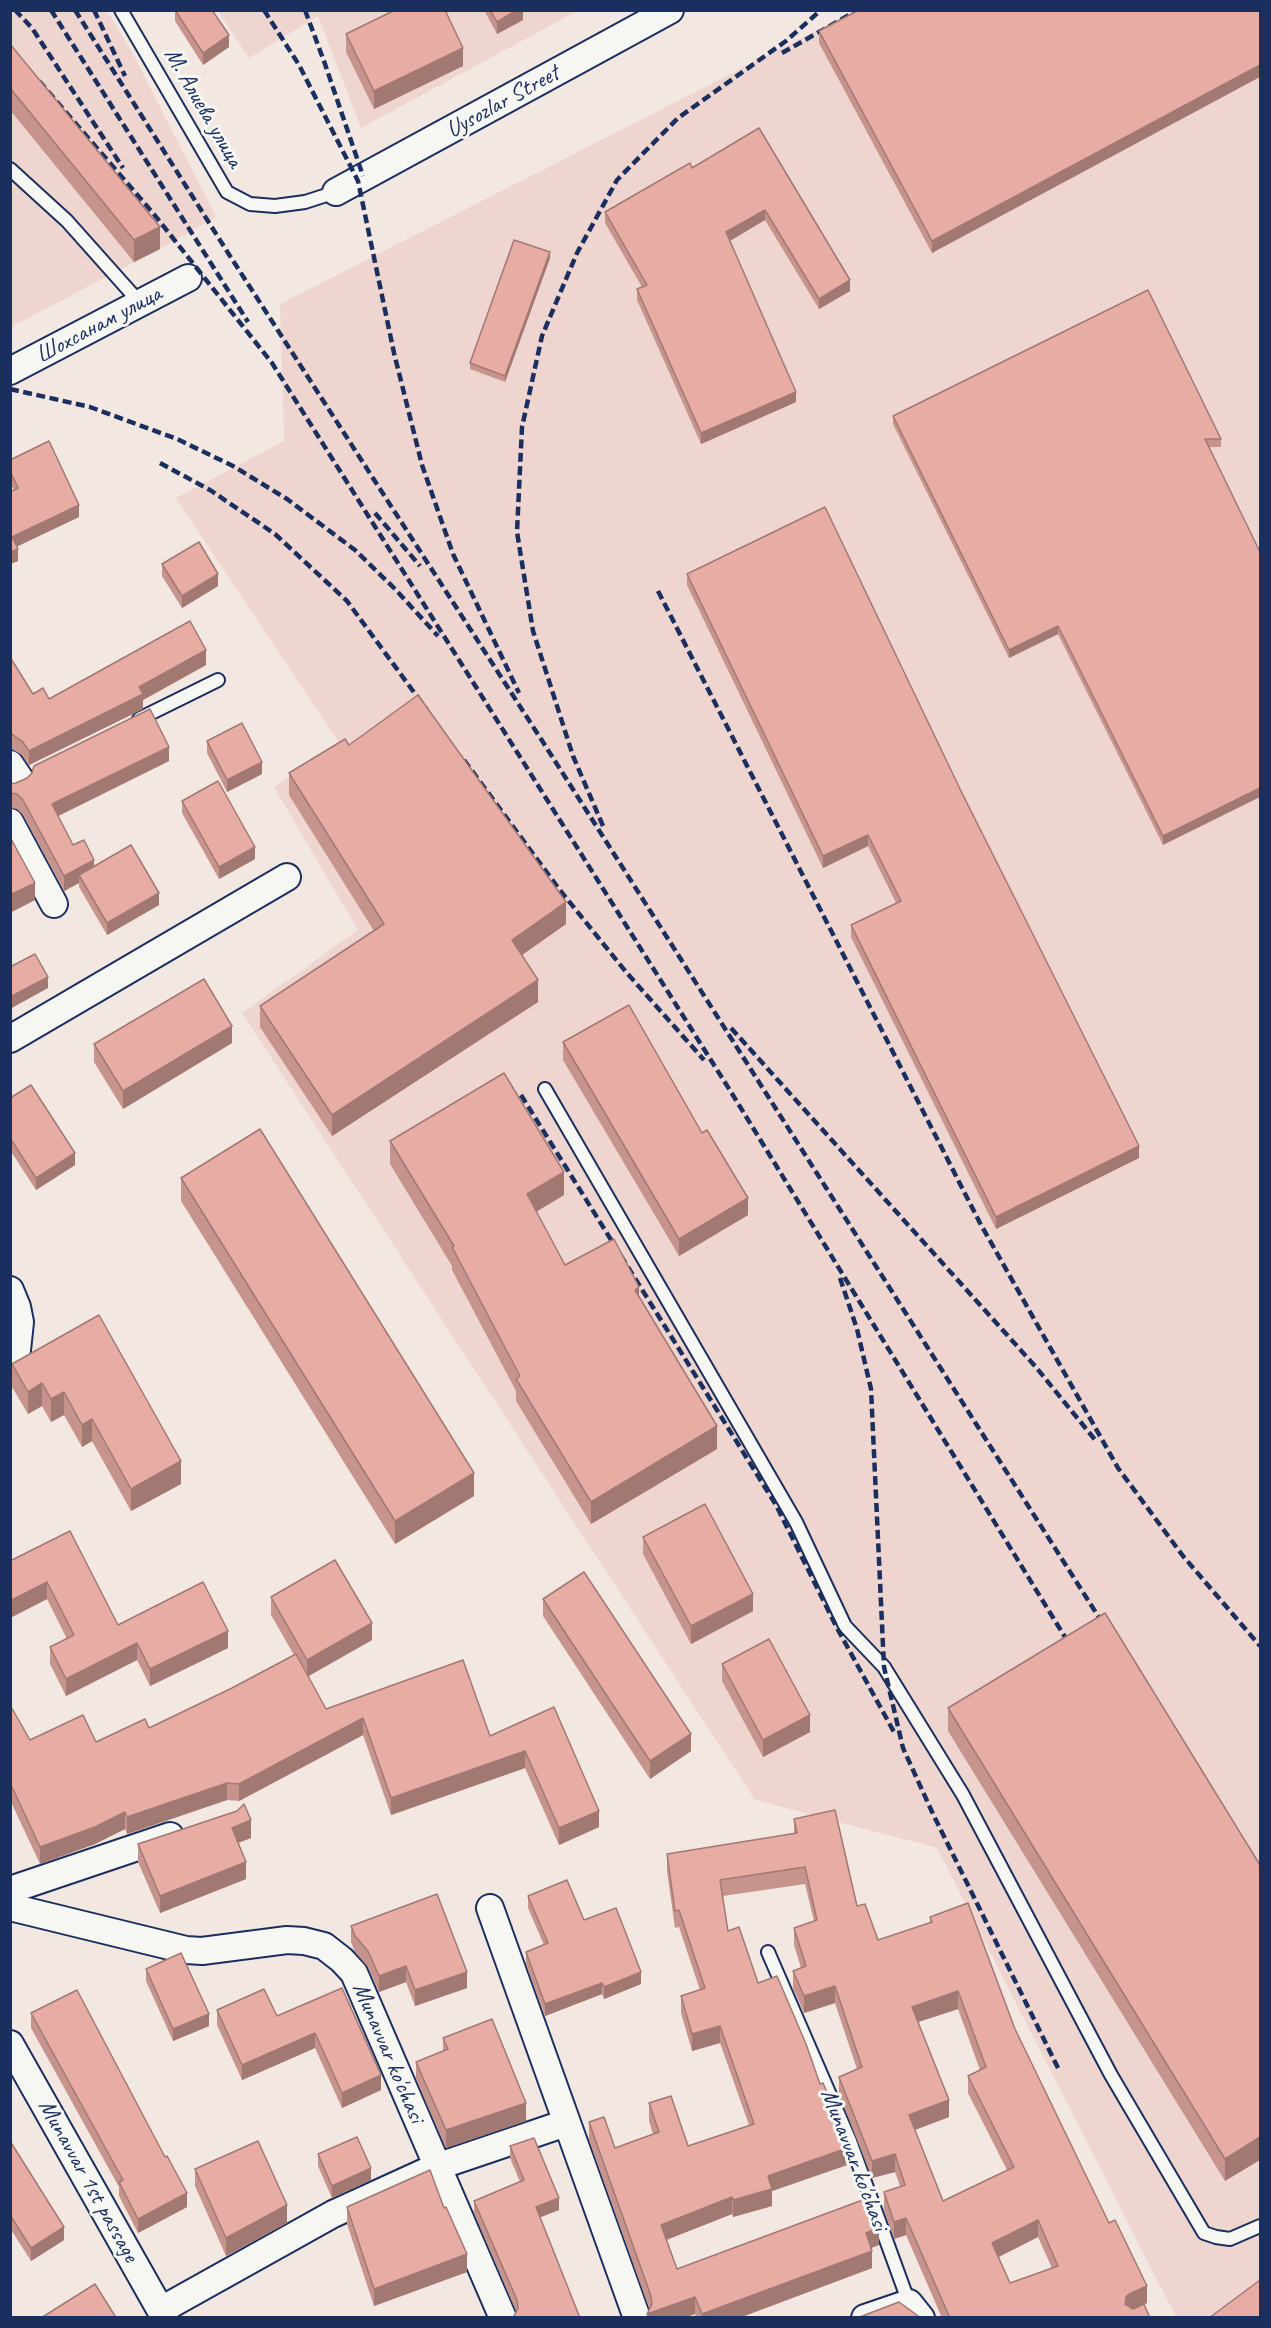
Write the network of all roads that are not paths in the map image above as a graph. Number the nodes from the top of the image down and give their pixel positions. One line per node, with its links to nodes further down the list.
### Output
1 (121, 10): 4 (lane, М. Алиева улица)
2 (670, 10): 4 (street, Uysozlar Street)
3 (10, 169): 6 (lane)
4 (336, 192)
5 (188, 278): 6 (street, Шохсанам улица)
6 (141, 304): 7 (street, Шохсанам улица)
7 (10, 371)
8 (218, 680): 9 (lane)
9 (124, 727)
10 (10, 822): 12 (street)
11 (287, 877): 13 (street)
12 (54, 904)
13 (10, 1039)
14 (545, 1089): 25 (lane)
15 (10, 1290): 16 (street)
16 (10, 1357)
17 (189, 1829): 18 (street)
18 (10, 1890)
19 (10, 1907): 24 (street, Munavvar ko'chasi)
20 (490, 1908): 23 (street)
21 (768, 1953): 26 (lane, Munavvar ko'chasi)
22 (10, 2044): 27 (street, Munavvar 1st passage)
23 (566, 2124): 24 (street); 29 (street)
24 (436, 2167): 27 (street); 28 (street, Munavvar ko'chasi)
25 (1260, 2226)
26 (915, 2310): 30 (street, Munavvar ko'chasi)
27 (163, 2314)
28 (503, 2318)
29 (637, 2318)
30 (865, 2318)

